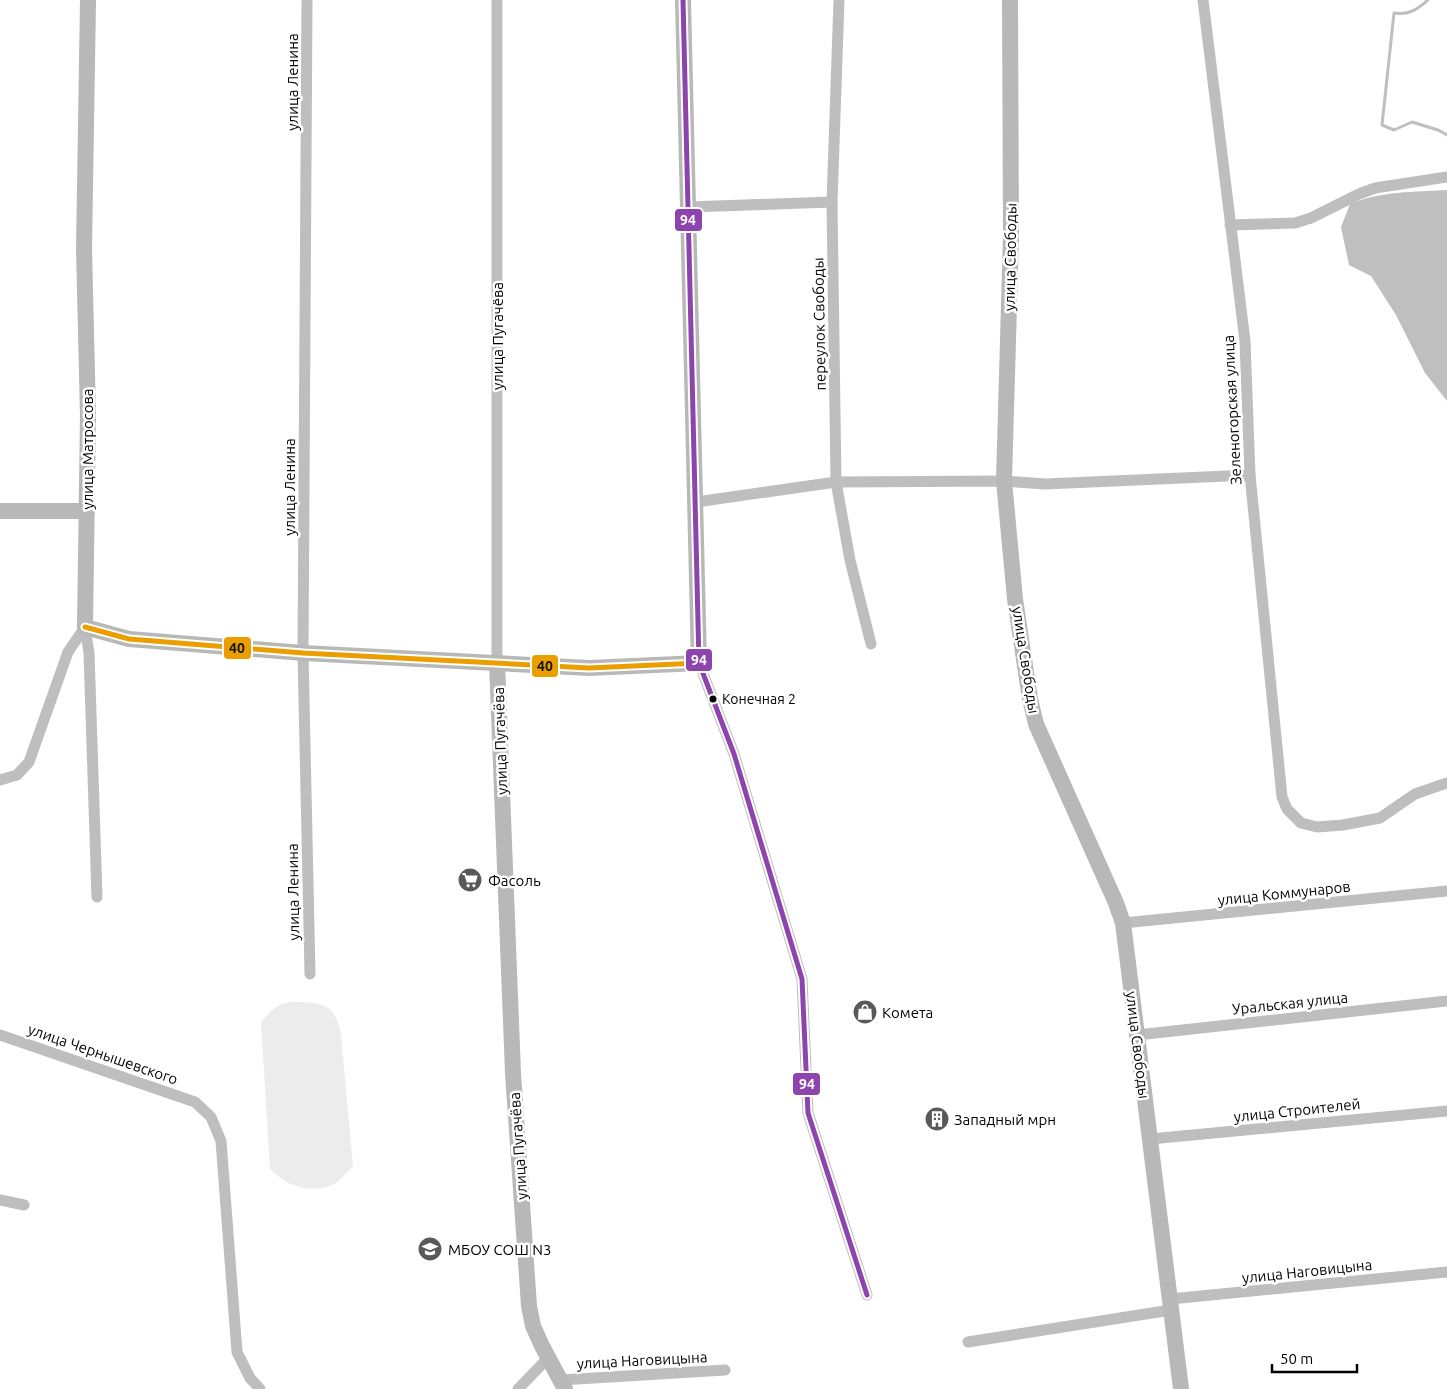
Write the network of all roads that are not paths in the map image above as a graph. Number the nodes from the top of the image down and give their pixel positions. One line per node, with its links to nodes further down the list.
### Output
1 (88, 0): 17 (street, улица Матросова)
2 (307, 0): 20 (street, улица Ленина)
3 (497, 0): 21 (street, улица Пугачёва)
4 (683, 0): 10 (street)
5 (839, 0): 9 (street, переулок Свободы)
6 (1010, 0): 13 (street, улица Свободы)
7 (1203, 0): 11 (street, Зеленогорская улица)
8 (1447, 177): 11 (street)
9 (832, 202): 10 (street); 14 (street, переулок Свободы)
10 (689, 207): 15 (street)
11 (1230, 225): 12 (street, Зеленогорская улица)
12 (1250, 475): 13 (street); 24 (street, Зеленогорская улица)
13 (1004, 481): 14 (street); 27 (street, улица Свободы)
14 (836, 482): 15 (street); 19 (street, переулок Свободы)
15 (696, 502): 22 (street)
16 (0, 511): 17 (street)
17 (87, 511): 18 (street, улица Матросова)
18 (85, 626): 20 (street); 23 (street); 26 (street, улица Матросова)
19 (871, 644)
20 (303, 653): 21 (street); 28 (street, улица Ленина)
21 (497, 663): 22 (street); 40 (street, улица Пугачёва)
22 (700, 663): 37 (street)
23 (3, 780)
24 (1447, 783)
25 (1447, 891): 27 (street, улица Коммунаров)
26 (96, 898)
27 (1123, 923): 30 (street, улица Свободы)
28 (310, 974)
29 (1447, 1002): 30 (street, Уральская улица)
30 (1137, 1034): 33 (street, улица Свободы)
31 (0, 1035): 43 (street, улица Чернышевского)
32 (1447, 1111): 33 (street, улица Строителей)
33 (1150, 1139): 38 (street, улица Свободы)
34 (0, 1200): 35 (street)
35 (24, 1204)
36 (1447, 1272): 38 (street, улица Наговицына)
37 (867, 1295)
38 (1170, 1305): 39 (street, улица Наговицына); 45 (street, улица Свободы)
39 (968, 1342)
40 (548, 1358): 42 (street, улица Пугачёва); 44 (street)
41 (725, 1370): 42 (street, улица Наговицына)
42 (563, 1384)
43 (260, 1389)
44 (518, 1389)
45 (1181, 1389)

